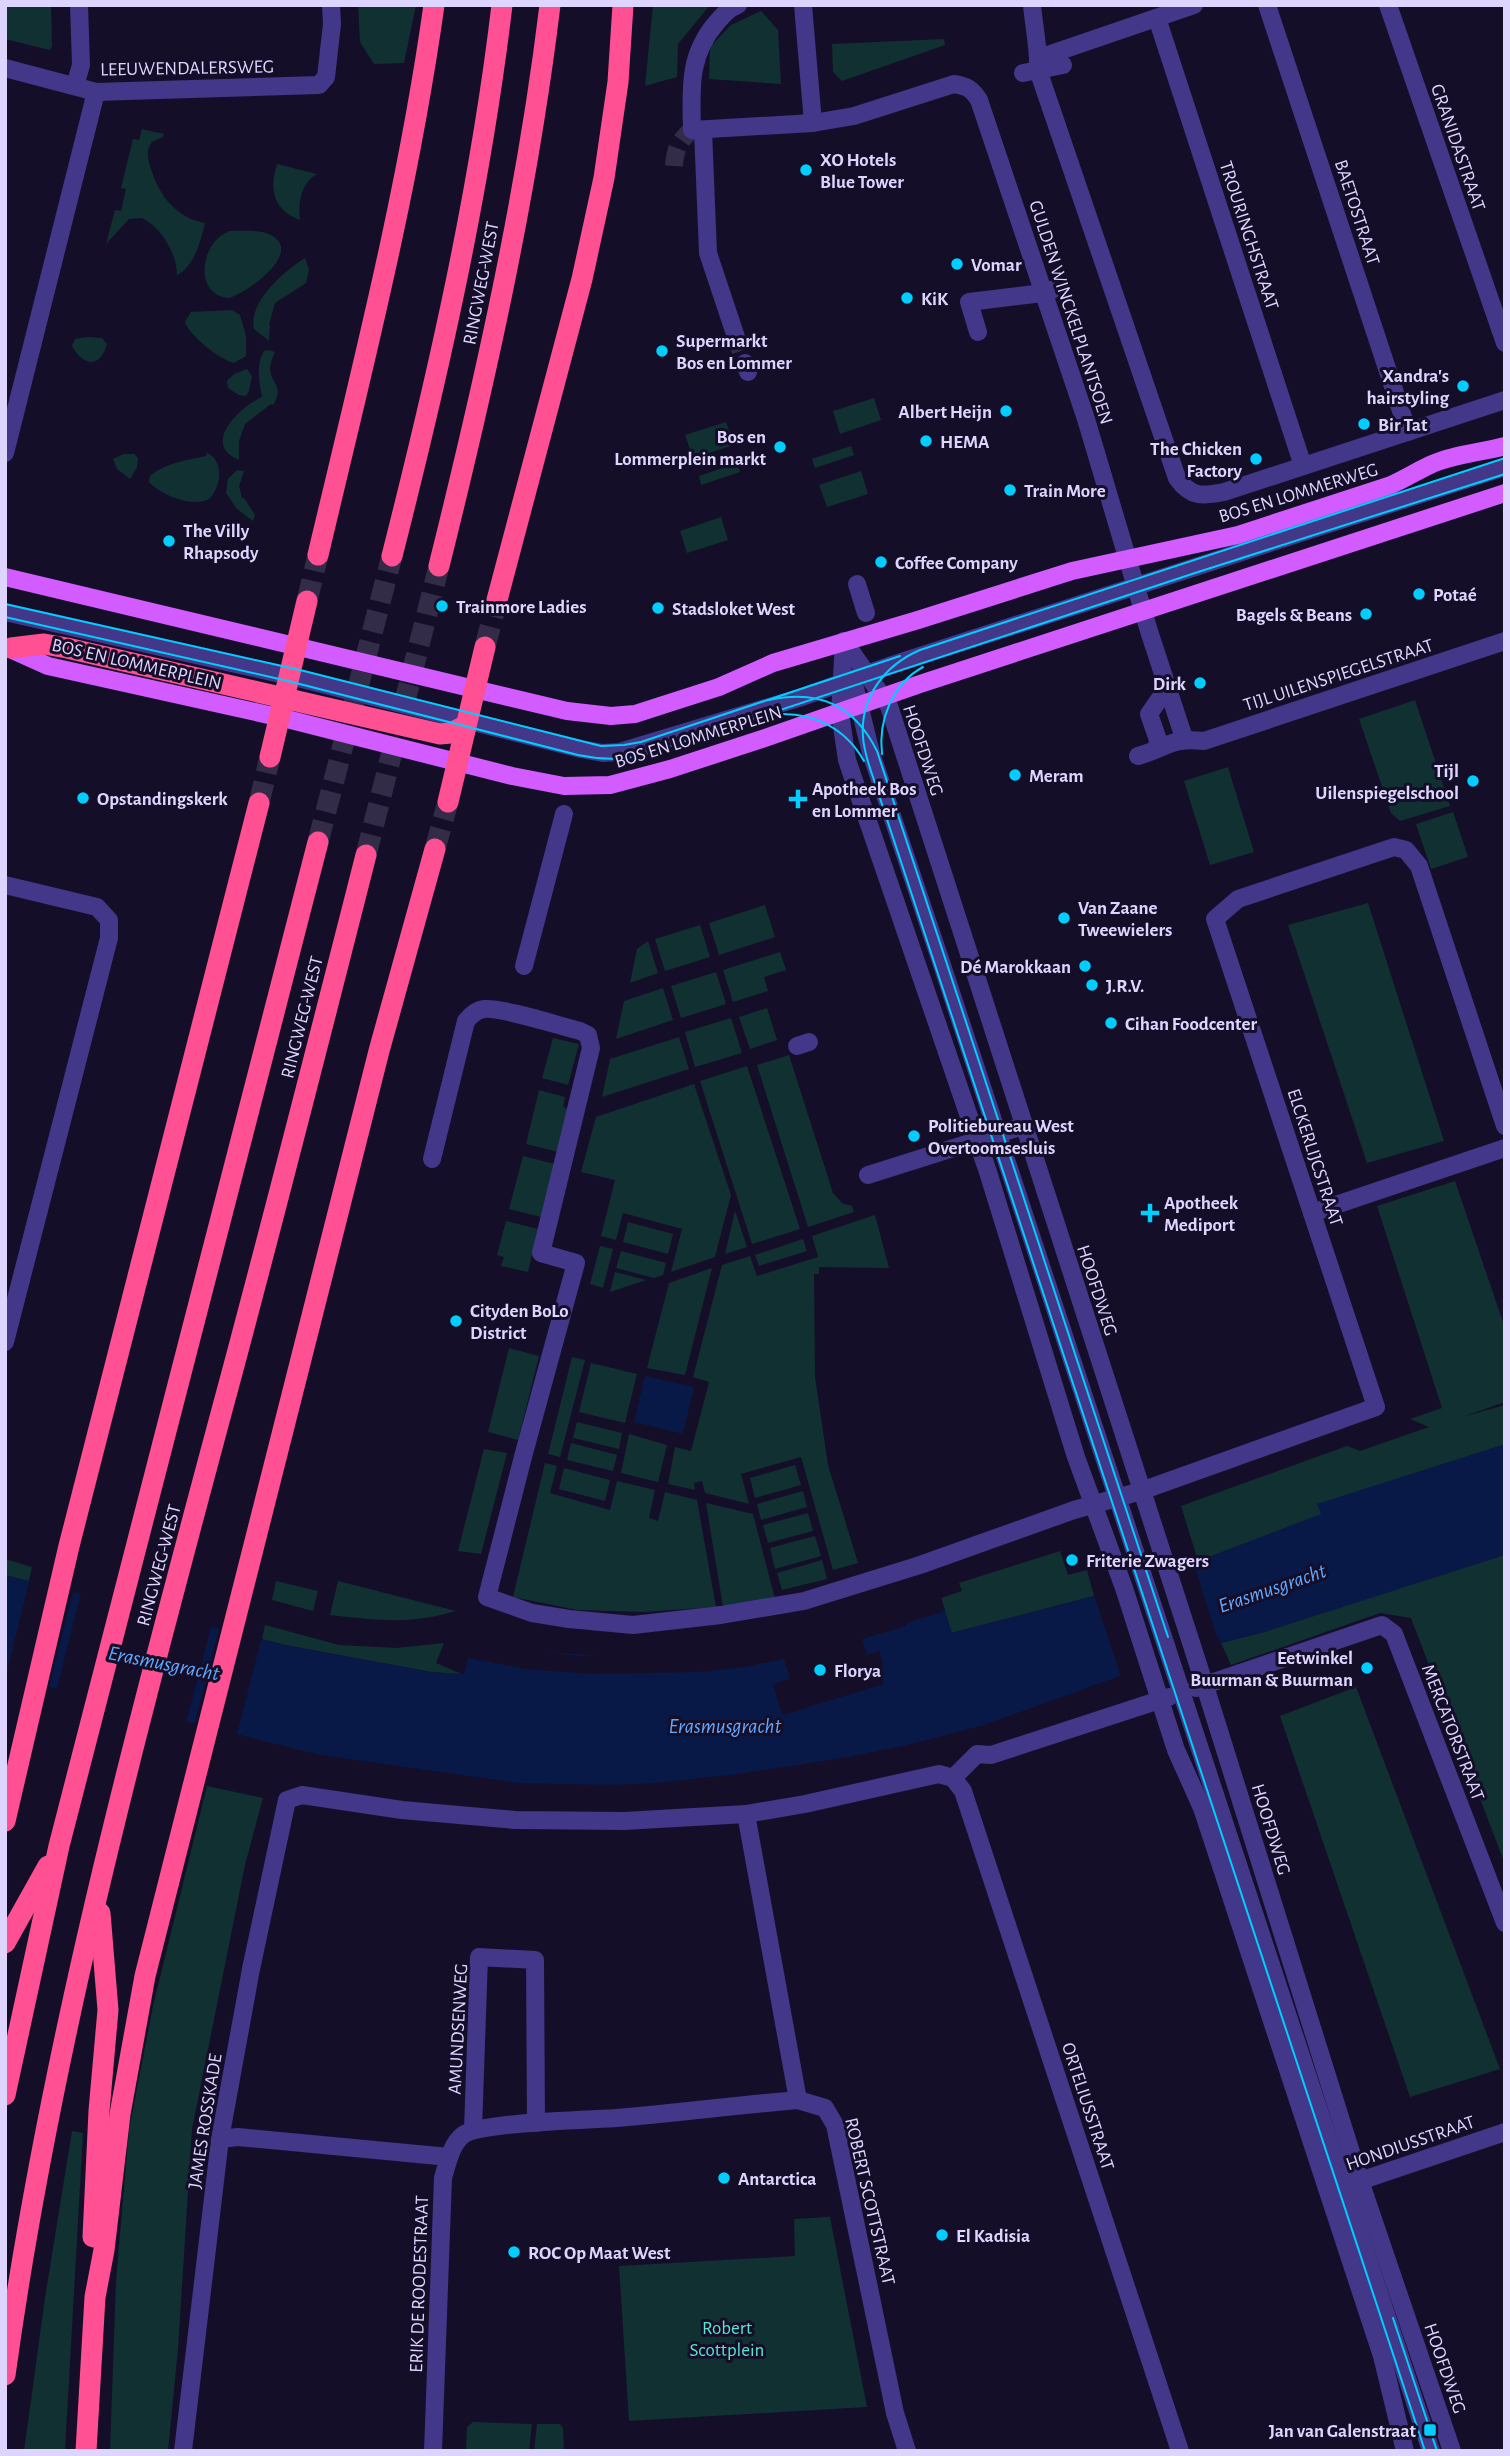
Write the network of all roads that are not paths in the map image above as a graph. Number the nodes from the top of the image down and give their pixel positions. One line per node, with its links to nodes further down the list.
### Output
1 (79, 5): 17 (street)
2 (331, 5): 18 (street, LEEUWENDALERSWEG)
3 (434, 5): 32 (highway)
4 (502, 5): 33 (highway, RINGWEG-WEST)
5 (550, 5): 35 (highway, RINGWEG-WEST)
6 (623, 5): 39 (highway)
7 (738, 5): 20 (street)
8 (803, 5): 19 (street)
9 (1032, 5): 15 (street)
10 (1194, 5): 13 (street)
11 (1267, 5): 26 (street, BAETOSTRAAT)
12 (1388, 5): 24 (street, GRANIDASTRAAT)
13 (1157, 18): 15 (street); 29 (street, TROURINGHSTRAAT)
14 (1063, 65): 15 (street)
15 (1034, 67): 29 (street, BOS EN LOMMERWEG)
16 (5, 68): 17 (street, LEEUWENDALERSWEG)
17 (75, 86): 18 (street, LEEUWENDALERSWEG)
18 (96, 92): 28 (street)
19 (813, 123): 20 (street); 21 (street, GULDEN WINCKELPLANTSOEN)
20 (697, 130): 23 (street)
21 (1050, 290): 22 (street); 34 (street, GULDEN WINCKELPLANTSOEN)
22 (978, 332)
23 (735, 334)
24 (1505, 343)
25 (1505, 400): 26 (street, BOS EN LOMMERWEG)
26 (1408, 432): 29 (street, BOS EN LOMMERWEG)
27 (1505, 446): 34 (main road, BOS EN LOMMERWEG)
28 (5, 453)
29 (1303, 466)
30 (1505, 467): 38 (street, BOS EN LOMMERWEG)
31 (1505, 493): 42 (main road)
32 (318, 555)
33 (392, 556)
34 (1127, 558): 38 (street); 44 (main road, BOS EN LOMMERPLEIN)
35 (439, 566)
36 (5, 577): 47 (main road, BOS EN LOMMERPLEIN)
37 (857, 584): 43 (street)
38 (1136, 585): 42 (street); 50 (street, BOS EN LOMMERPLEIN)
39 (496, 600)
40 (307, 601): 47 (highway)
41 (5, 611): 49 (street, BOS EN LOMMERPLEIN)
42 (1144, 612): 51 (street); 53 (main road, BOS EN LOMMERPLEIN)
43 (866, 613)
44 (844, 641): 50 (street, HOOFDWEG); 50 (street, HOOFDWEG); 52 (main road, BOS EN LOMMERPLEIN)
45 (1505, 641): 58 (street, TIJL UILENSPIEGELSTRAAT)
46 (8, 647): 55 (highway)
47 (298, 647): 49 (highway); 52 (main road, BOS EN LOMMERPLEIN)
48 (485, 647): 52 (highway)
49 (290, 676): 55 (highway); 57 (street, BOS EN LOMMERPLEIN)
50 (854, 679): 53 (street, HOOFDWEG); 54 (street, HOOFDWEG); 56 (street, HOOFDWEG); 57 (street, BOS EN LOMMERPLEIN)
51 (1167, 688): 58 (street); 59 (street)
52 (474, 689): 57 (highway)
53 (885, 698): 54 (main road, BOS EN LOMMERPLEIN); 71 (street, HOOFDWEG)
54 (858, 707): 56 (main road, BOS EN LOMMERPLEIN); 73 (street, HOOFDWEG)
55 (282, 708): 57 (highway); 61 (highway); 62 (main road, BOS EN LOMMERPLEIN)
56 (840, 713): 62 (main road, BOS EN LOMMERPLEIN); 74 (street, HOOFDWEG)
57 (466, 723): 62 (highway)
58 (1184, 738): 59 (street, TIJL UILENSPIEGELSTRAAT)
59 (1157, 747): 60 (street, TIJL UILENSPIEGELSTRAAT)
60 (1138, 756)
61 (270, 757)
62 (457, 761): 63 (highway)
63 (448, 802)
64 (259, 803): 88 (highway)
65 (564, 814): 70 (street)
66 (318, 842): 89 (highway, RINGWEG-WEST)
67 (435, 849): 101 (highway)
68 (366, 855): 90 (highway, RINGWEG-WEST)
69 (5, 885): 79 (street)
70 (524, 967)
71 (1023, 1126): 73 (street); 80 (street, HOOFDWEG)
72 (1505, 1126): 78 (street, ELCKERLIJCSTRAAT)
73 (997, 1134): 74 (street); 81 (street, HOOFDWEG)
74 (977, 1141): 77 (street); 82 (street, HOOFDWEG)
75 (1505, 1147): 78 (street)
76 (432, 1159): 82 (street)
77 (868, 1175)
78 (1312, 1213): 80 (street, ELCKERLIJCSTRAAT)
79 (5, 1342)
80 (1149, 1488): 81 (street); 83 (street, HOOFDWEG)
81 (1118, 1497): 82 (street); 84 (street, HOOFDWEG)
82 (1093, 1504): 85 (street, HOOFDWEG)
83 (1205, 1686): 84 (street); 91 (street, MERCATORSTRAAT); 100 (street, HOOFDWEG)
84 (1181, 1693): 85 (street); 100 (street, HOOFDWEG)
85 (1160, 1701): 86 (street); 100 (street, HOOFDWEG)
86 (953, 1778): 87 (street); 107 (street, ORTELIUSSTRAAT)
87 (746, 1814): 94 (street); 98 (street, JAMES ROSSKADE)
88 (5, 1821)
89 (59, 1846): 92 (highway); 93 (highway, RINGWEG-WEST)
90 (98, 1890): 101 (highway); 102 (highway, RINGWEG-WEST)
91 (1505, 1923)
92 (5, 1943)
93 (5, 2095)
94 (798, 2100): 95 (street); 106 (street, ROBERT SCOTTSTRAAT)
95 (536, 2123): 96 (street); 96 (street, AMUNDSENWEG)
96 (473, 2130): 99 (street, ERIK DE ROODESTRAAT)
97 (1505, 2132): 100 (street, HONDIUSSTRAAT)
98 (220, 2139): 99 (street); 104 (street, JAMES ROSSKADE)
99 (449, 2157): 105 (street, ERIK DE ROODESTRAAT)
100 (1344, 2187): 108 (street, HOOFDWEG); 109 (street, HOOFDWEG); 110 (street, HOOFDWEG)
101 (95, 2297): 103 (highway)
102 (5, 2375)
103 (86, 2451)
104 (183, 2451)
105 (433, 2451)
106 (907, 2451)
107 (1180, 2451)
108 (1405, 2451)
109 (1431, 2451)
110 (1452, 2451)

